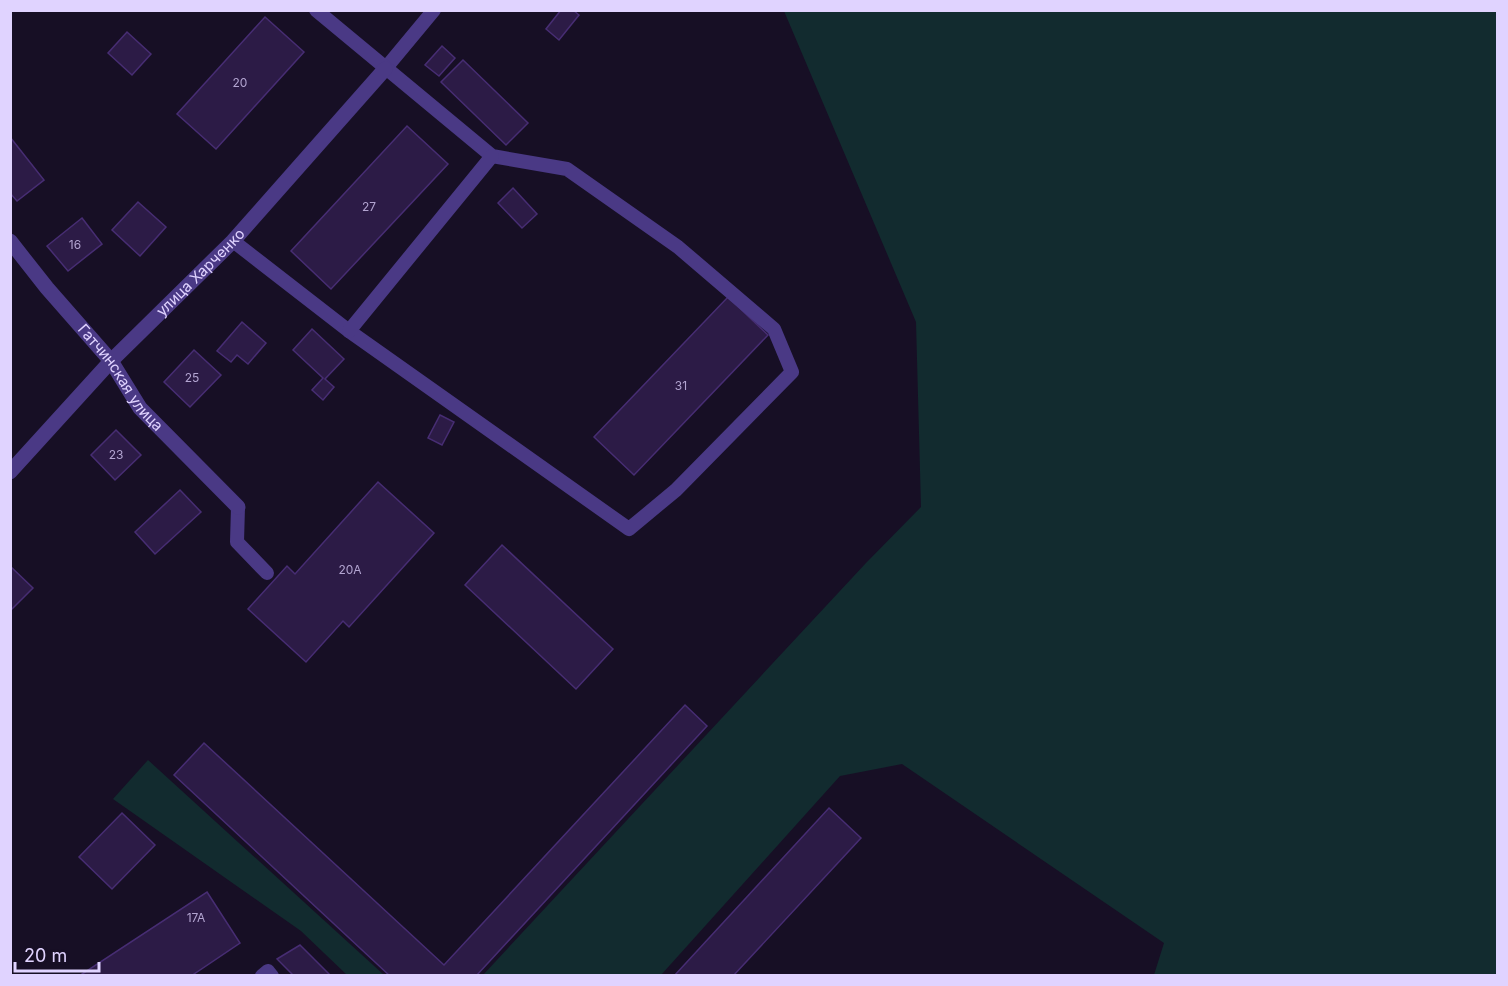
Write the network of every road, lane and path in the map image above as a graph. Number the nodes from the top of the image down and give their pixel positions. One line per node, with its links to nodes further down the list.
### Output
1 (316, 10): 3 (lane)
2 (434, 10): 3 (lane)
3 (385, 69): 4 (lane); 6 (street, улица Харченко)
4 (492, 156): 7 (lane); 7 (lane)
5 (10, 241): 8 (street, Гатчинская улица)
6 (233, 241): 7 (lane); 8 (street, улица Харченко)
7 (349, 332)
8 (111, 361): 9 (street, улица Харченко); 10 (street, Гатчинская улица)
9 (10, 472)
10 (238, 507): 11 (lane)
11 (267, 573)
12 (262, 975): 13 (lane)
13 (272, 975)

